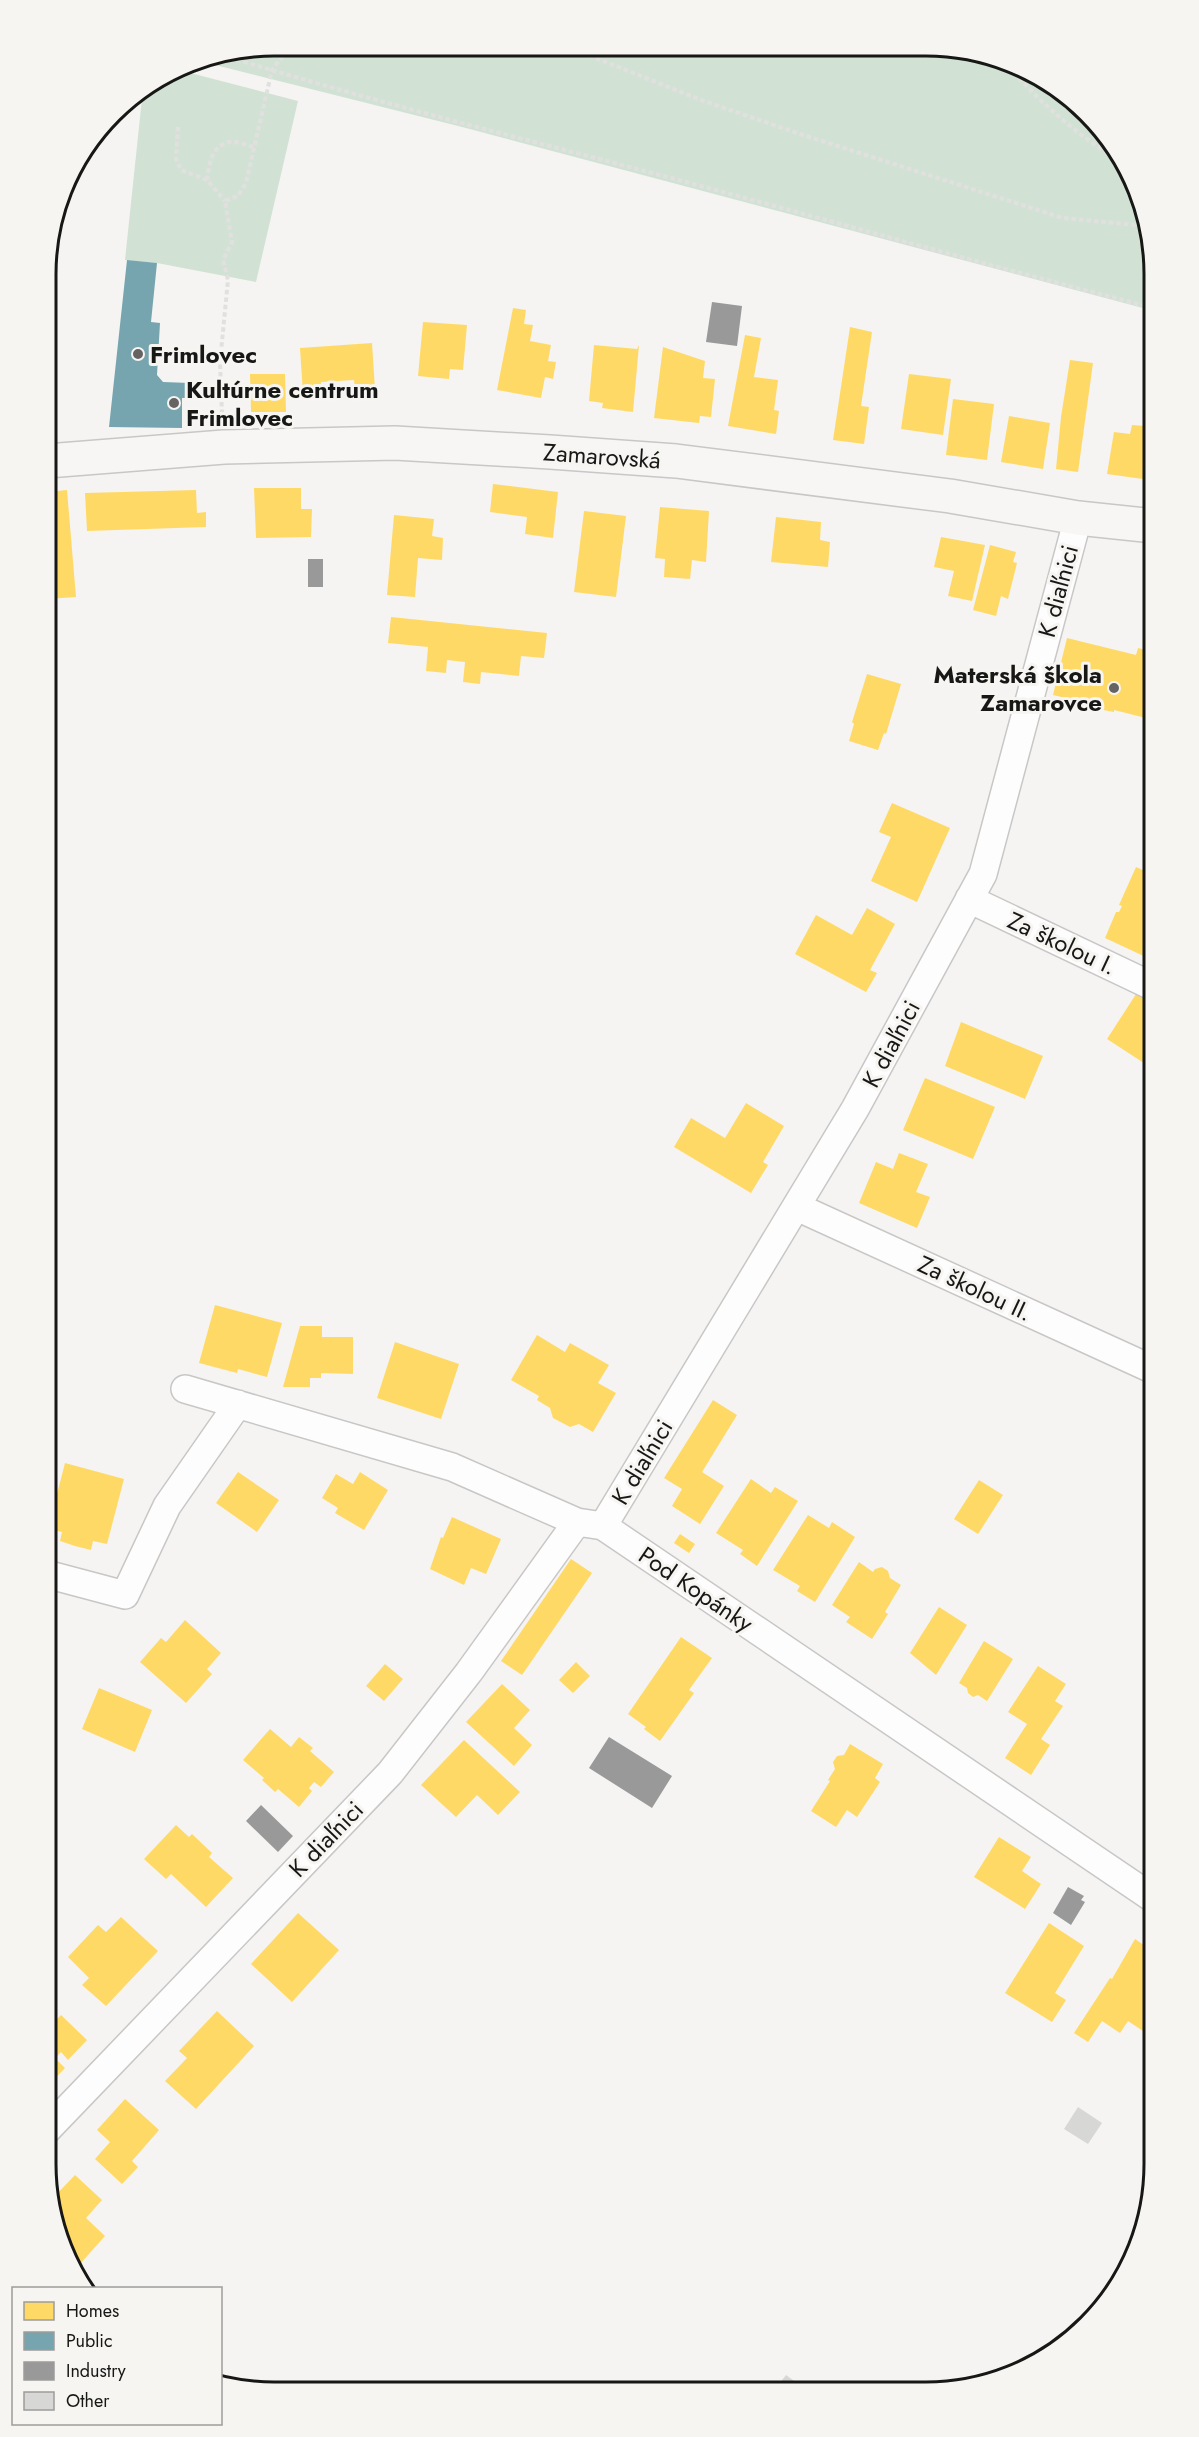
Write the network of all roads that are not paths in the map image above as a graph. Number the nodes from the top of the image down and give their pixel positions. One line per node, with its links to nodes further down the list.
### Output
1 (56, 460): 2 (main road, Zamarovská)
2 (1078, 518): 3 (main road, Zamarovská); 4 (street, K diaľnici)
3 (1144, 525)
4 (969, 899): 5 (street, Za školou I.); 6 (street, K diaľnici)
5 (1144, 982)
6 (797, 1207): 7 (street, Za školou II.); 10 (street, K diaľnici)
7 (1144, 1365)
8 (185, 1389): 9 (street, Pod Kopánky)
9 (238, 1404): 10 (street, Pod Kopánky); 11 (street)
10 (590, 1524): 12 (street, Pod Kopánky); 13 (street, K diaľnici)
11 (56, 1577)
12 (1144, 1892)
13 (56, 2121)

